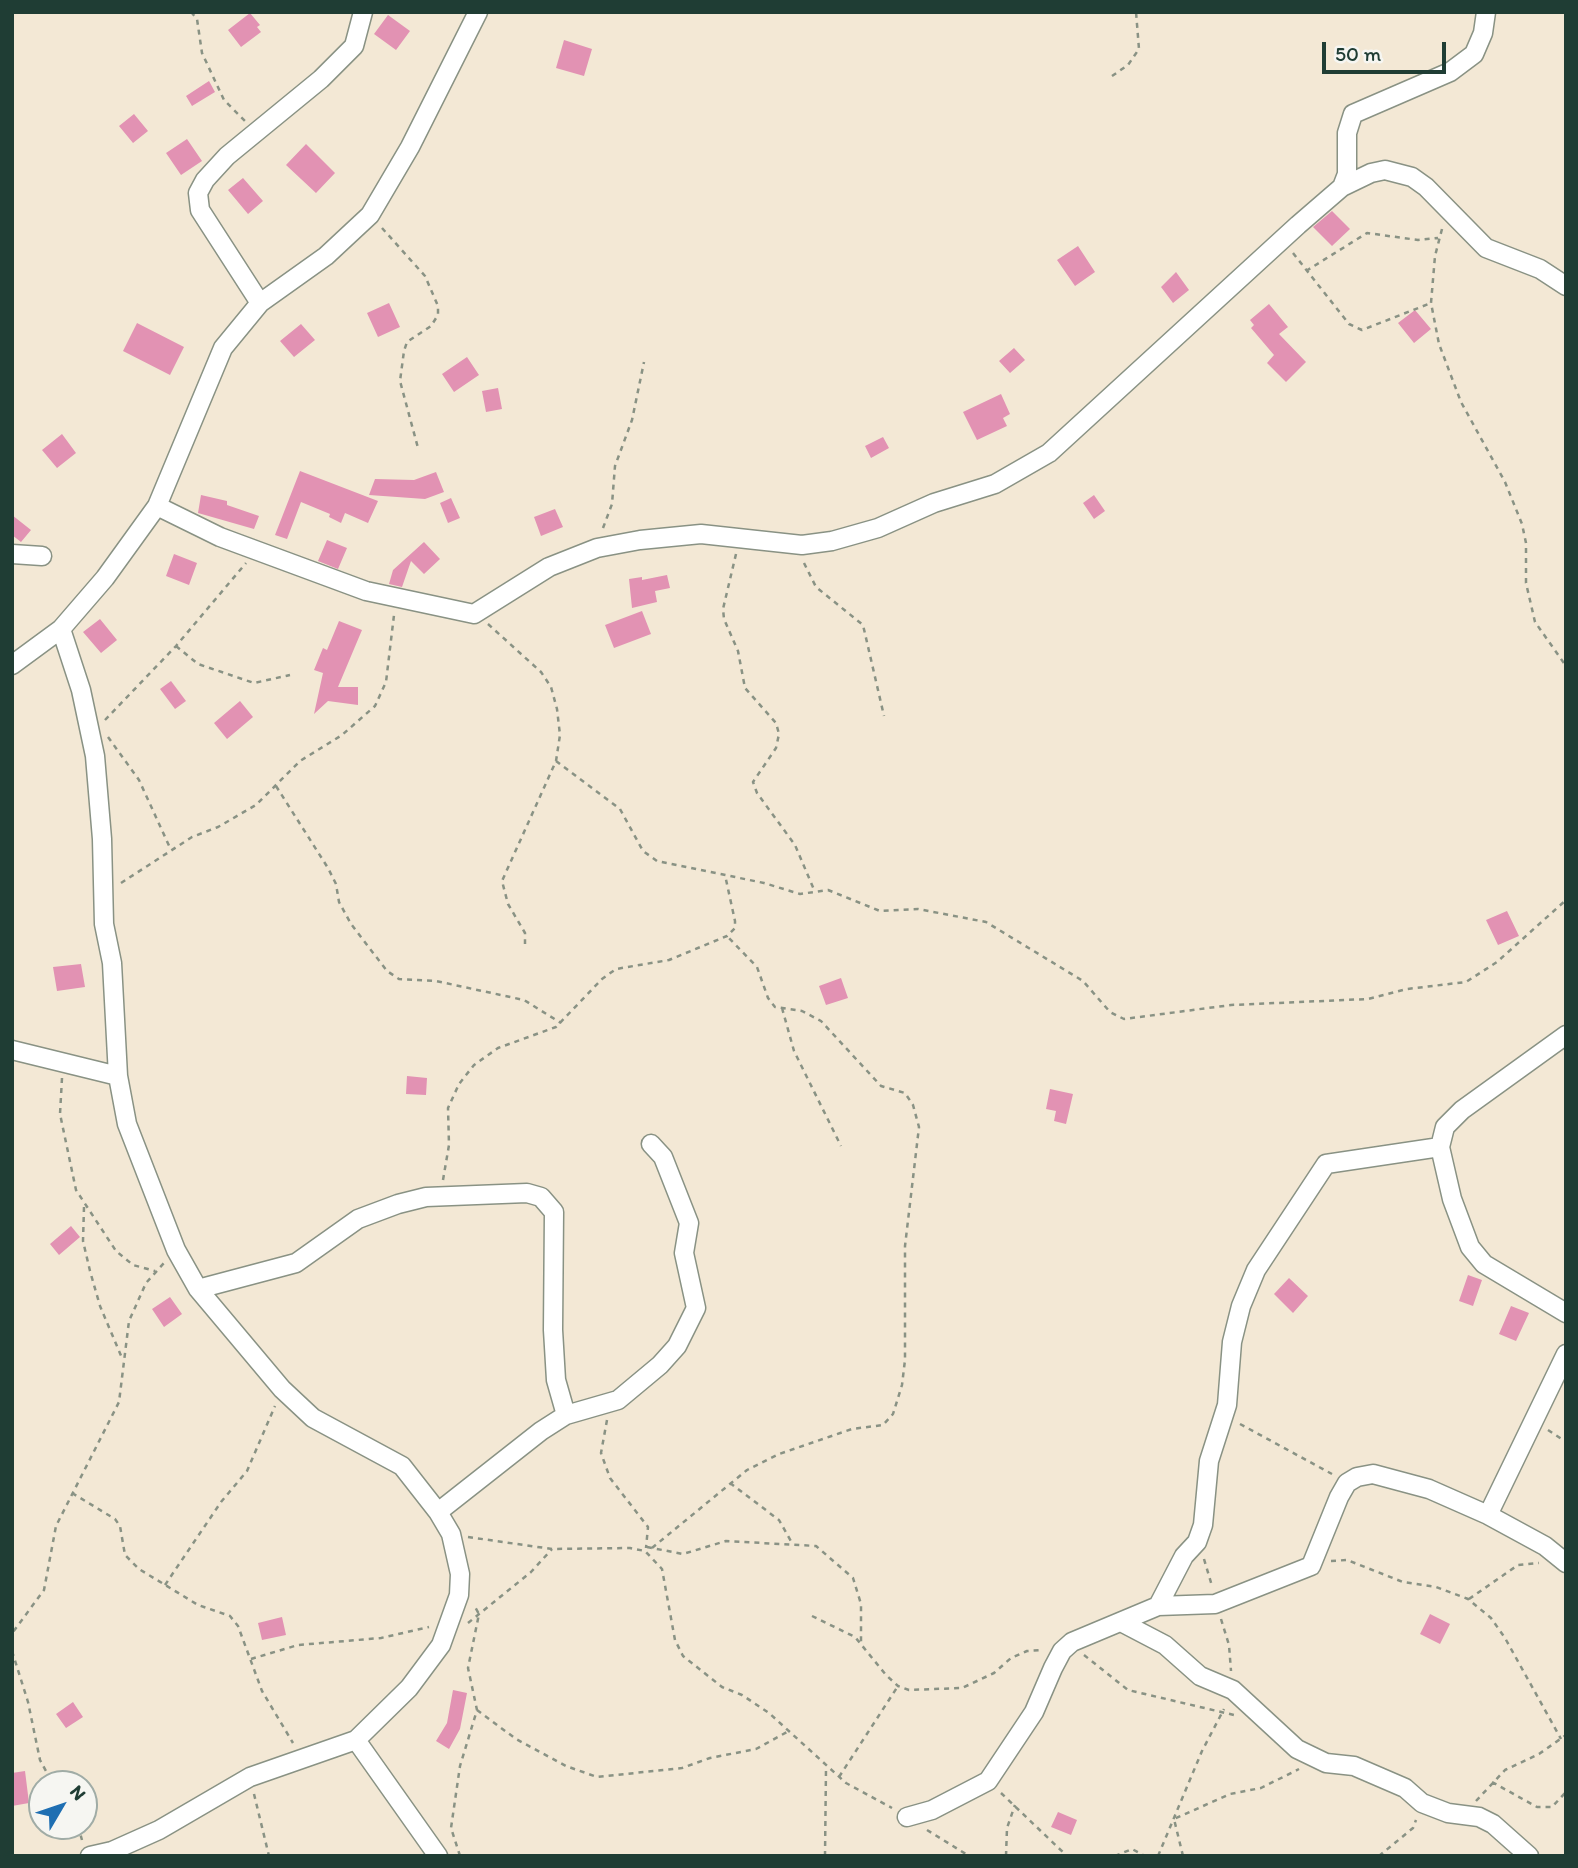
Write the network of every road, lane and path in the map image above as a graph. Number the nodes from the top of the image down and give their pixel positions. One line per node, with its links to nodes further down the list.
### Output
1 (191, 12): 7 (path)
2 (363, 12): 7 (street)
3 (478, 12): 10 (street)
4 (1136, 12): 6 (path)
5 (1486, 12): 8 (street)
6 (1112, 76)
7 (254, 131): 15 (street)
8 (1342, 187): 9 (street); 12 (street)
9 (1449, 213): 11 (path); 14 (street)
10 (370, 215): 15 (street); 18 (path)
11 (1438, 238): 13 (path); 16 (path)
12 (1283, 239): 13 (path); 21 (street)
13 (1306, 271): 16 (path)
14 (1564, 280)
15 (260, 303): 19 (street)
16 (1431, 303): 31 (path)
17 (644, 362): 22 (path)
18 (418, 448)
19 (157, 506): 23 (street); 28 (street)
20 (739, 537): 21 (street); 22 (street); 39 (path)
21 (802, 545): 33 (path)
22 (597, 548): 27 (street)
23 (257, 550): 26 (street); 29 (path)
24 (12, 554): 25 (street)
25 (42, 556)
26 (394, 599): 27 (street); 36 (path)
27 (474, 614): 35 (path)
28 (61, 629): 30 (street); 34 (street)
29 (176, 646): 32 (path); 34 (path)
30 (12, 665)
31 (1566, 666)
32 (290, 675)
33 (884, 716)
34 (95, 731): 37 (path); 40 (street)
35 (556, 761): 38 (path); 43 (path)
36 (276, 785): 37 (path); 45 (path)
37 (171, 850): 40 (path)
38 (725, 875): 39 (path); 42 (path)
39 (815, 892): 41 (path)
40 (103, 895): 49 (street)
41 (1566, 900)
42 (727, 936): 44 (path); 45 (path)
43 (525, 944)
44 (782, 1009): 51 (path); 65 (path)
45 (561, 1023): 53 (path)
46 (1566, 1035): 52 (street)
47 (12, 1050): 48 (street)
48 (62, 1065): 49 (street); 54 (path)
49 (118, 1076): 55 (street)
50 (651, 1144): 62 (street)
51 (841, 1146)
52 (1440, 1147): 58 (street); 64 (street)
53 (438, 1197): 57 (street); 63 (street)
54 (84, 1204): 56 (path); 60 (path)
55 (176, 1250): 56 (path); 57 (street)
56 (156, 1271): 60 (path)
57 (198, 1289): 61 (street)
58 (1566, 1313)
59 (1566, 1354): 69 (street)
60 (123, 1359): 67 (path)
61 (282, 1390): 68 (street); 78 (path)
62 (618, 1400): 63 (street); 75 (path)
63 (566, 1415): 68 (street)
64 (1224, 1416): 66 (path); 71 (street)
65 (730, 1483): 72 (path); 73 (path)
66 (1348, 1483): 69 (street); 77 (street)
67 (72, 1493): 78 (path); 87 (path)
68 (438, 1512): 70 (street)
69 (1488, 1515): 76 (street)
70 (451, 1534): 74 (path); 79 (street)
71 (1197, 1542): 81 (path); 82 (street)
72 (793, 1543): 73 (path); 88 (path)
73 (652, 1548): 75 (path)
74 (552, 1549): 75 (path); 83 (path)
75 (646, 1549): 98 (path)
76 (1564, 1562): 80 (path)
77 (1311, 1566): 80 (path); 81 (street)
78 (165, 1585): 92 (path)
79 (458, 1595): 83 (path); 86 (street)
80 (1468, 1599): 100 (path)
81 (1215, 1604): 82 (street); 94 (path)
82 (1157, 1606): 85 (street)
83 (479, 1614): 89 (path); 95 (path)
84 (812, 1616): 88 (path)
85 (1121, 1622): 91 (street); 94 (street)
86 (449, 1623): 89 (street); 92 (path)
87 (12, 1641)
88 (861, 1644): 93 (path)
89 (441, 1645): 101 (street)
90 (12, 1651): 105 (path)
91 (1062, 1651): 93 (path); 96 (path); 108 (street)
92 (251, 1659): 102 (path)
93 (898, 1686): 107 (path)
94 (1231, 1689): 96 (path); 103 (street)
95 (477, 1710): 98 (path); 120 (path)
96 (1224, 1710): 97 (path); 115 (path)
97 (1245, 1720)
98 (789, 1731): 104 (path)
99 (1566, 1735): 100 (path)
100 (1560, 1739): 109 (path)
101 (356, 1740): 102 (street); 119 (street)
102 (302, 1758): 106 (street)
103 (1326, 1763): 111 (street); 115 (path)
104 (826, 1766): 107 (path); 121 (path)
105 (45, 1770)
106 (250, 1777): 116 (street); 118 (path)
107 (839, 1777): 114 (path)
108 (988, 1781): 112 (path); 114 (street)
109 (1492, 1782): 110 (path); 113 (path)
110 (1566, 1792)
111 (1422, 1803): 113 (street); 129 (path)
112 (1015, 1805): 123 (path); 124 (path)
113 (1465, 1814): 130 (street)
114 (907, 1817): 122 (path)
115 (1174, 1819): 127 (path); 128 (path)
116 (112, 1853): 117 (street)
117 (90, 1856)
118 (269, 1856)
119 (438, 1856)
120 (460, 1856)
121 (825, 1856)
122 (970, 1856)
123 (1006, 1856)
124 (1067, 1856)
125 (1115, 1856): 126 (path)
126 (1145, 1856)
127 (1158, 1856)
128 (1183, 1856)
129 (1379, 1856)
130 (1528, 1856)

